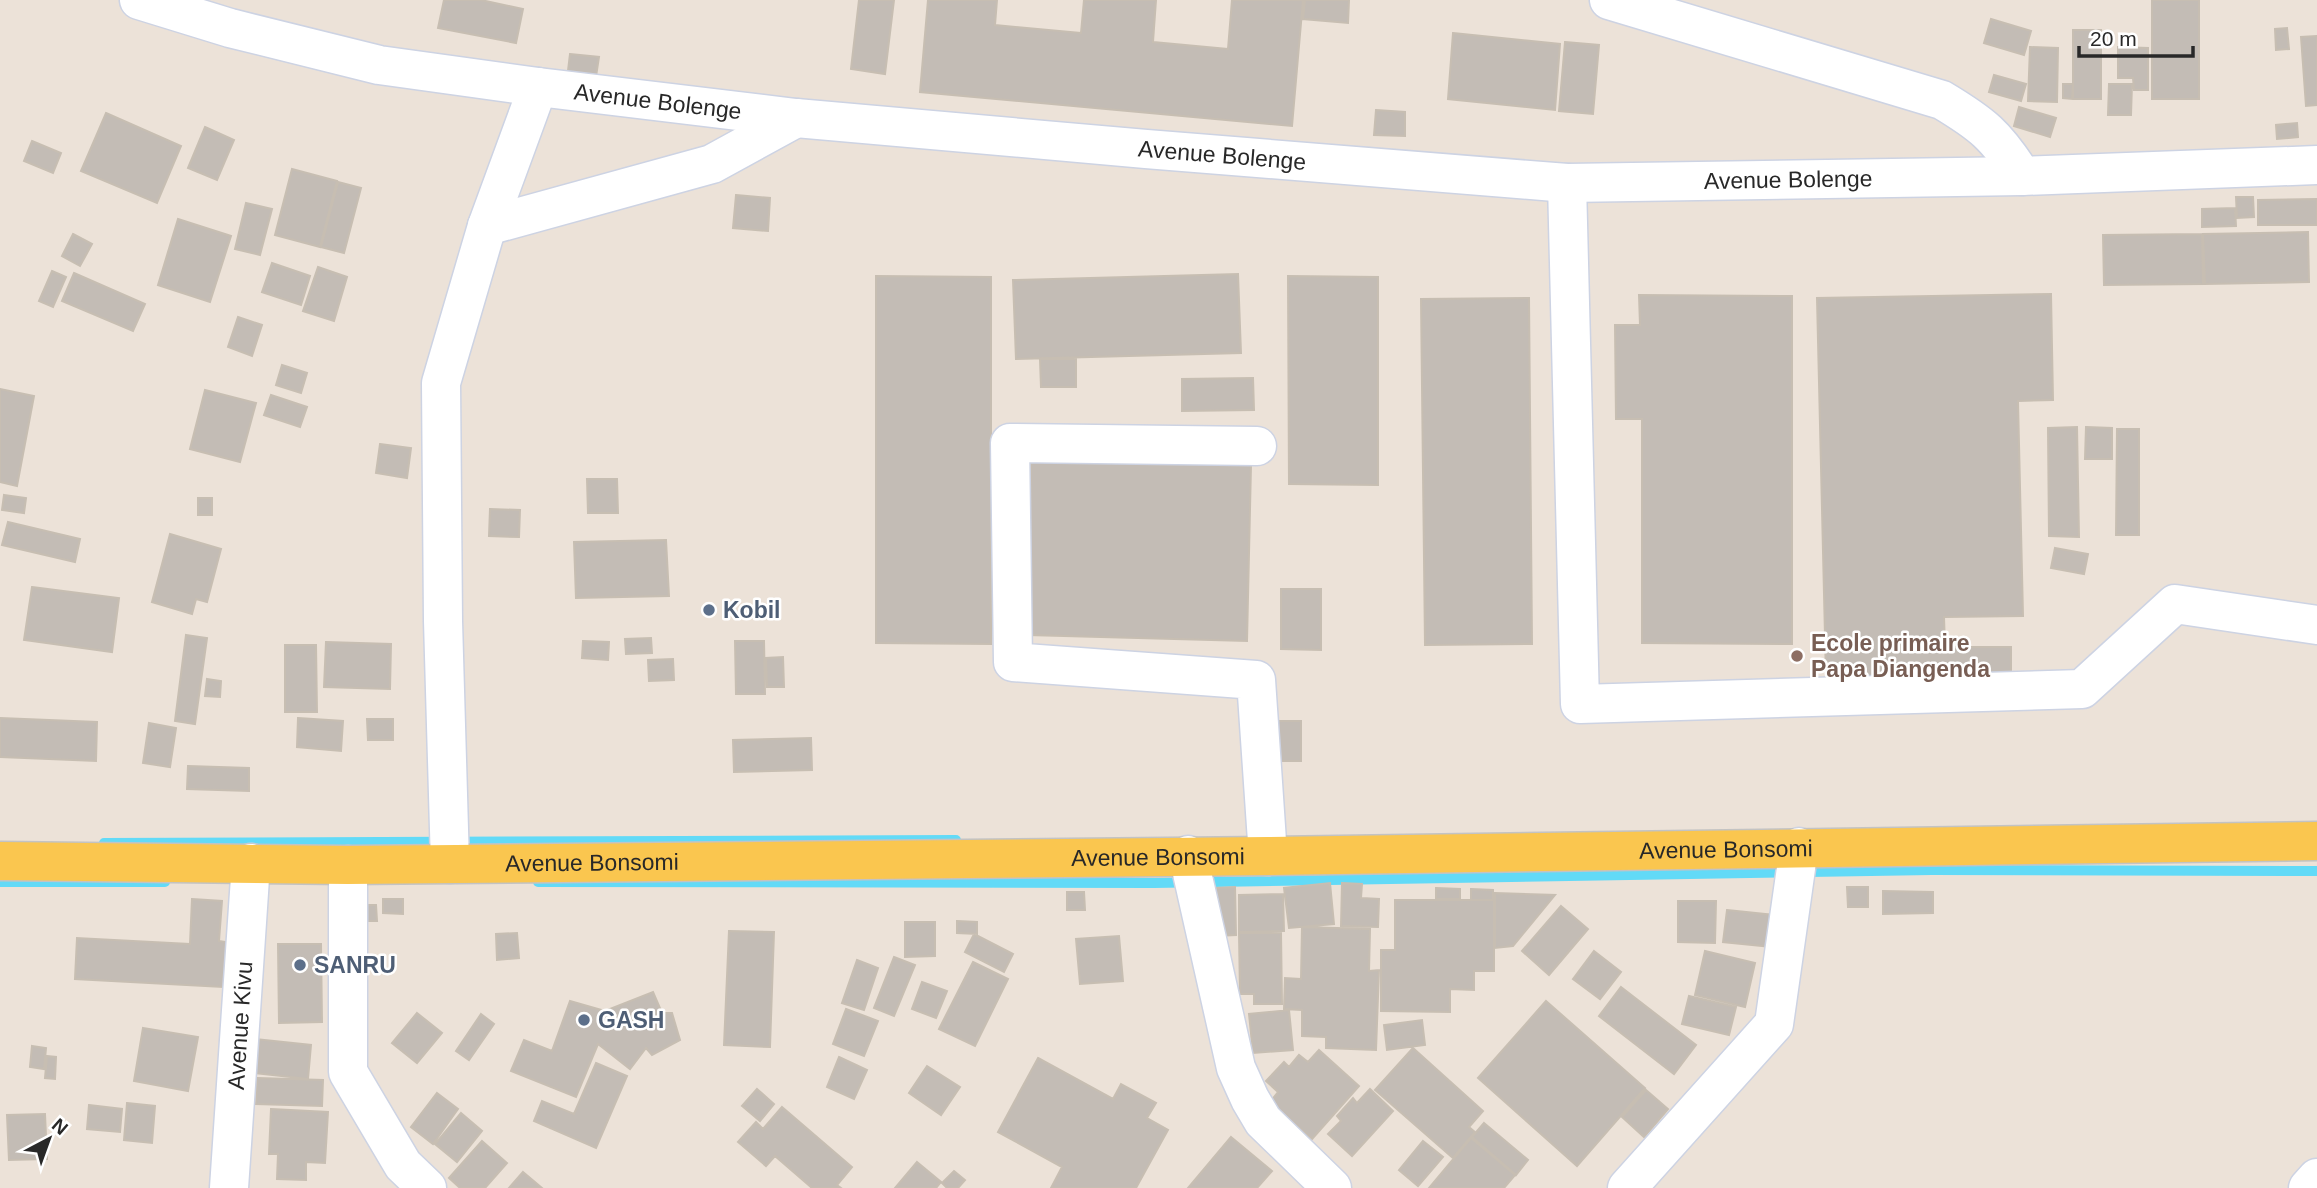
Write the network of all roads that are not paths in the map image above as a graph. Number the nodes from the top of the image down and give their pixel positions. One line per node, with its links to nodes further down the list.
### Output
1 (139, 0): 3 (street, Avenue Bolenge)
2 (1609, 0): 6 (street)
3 (538, 88): 4 (street, Avenue Bolenge); 8 (street)
4 (796, 118): 7 (street, Avenue Bolenge); 8 (street)
5 (2317, 165): 6 (street, Avenue Bolenge)
6 (2022, 176): 7 (street, Avenue Bolenge)
7 (1567, 183): 10 (street)
8 (487, 226): 17 (street)
9 (1257, 446): 14 (street)
10 (2317, 625)
11 (2317, 841): 12 (main road, Avenue Bonsomi)
12 (1799, 847): 14 (main road, Avenue Bonsomi); 23 (street)
13 (1188, 855): 14 (main road, Avenue Bonsomi); 17 (main road, Avenue Bonsomi); 22 (street)
14 (1268, 856)
15 (0, 861): 16 (main road, Avenue Bonsomi)
16 (251, 863): 18 (main road, Avenue Bonsomi); 20 (street, Avenue Kivu)
17 (450, 864): 18 (main road, Avenue Bonsomi)
18 (348, 865): 21 (street)
19 (2317, 1178): 24 (street)
20 (229, 1188)
21 (427, 1188)
22 (1332, 1188)
23 (1627, 1188)
24 (2308, 1188)

